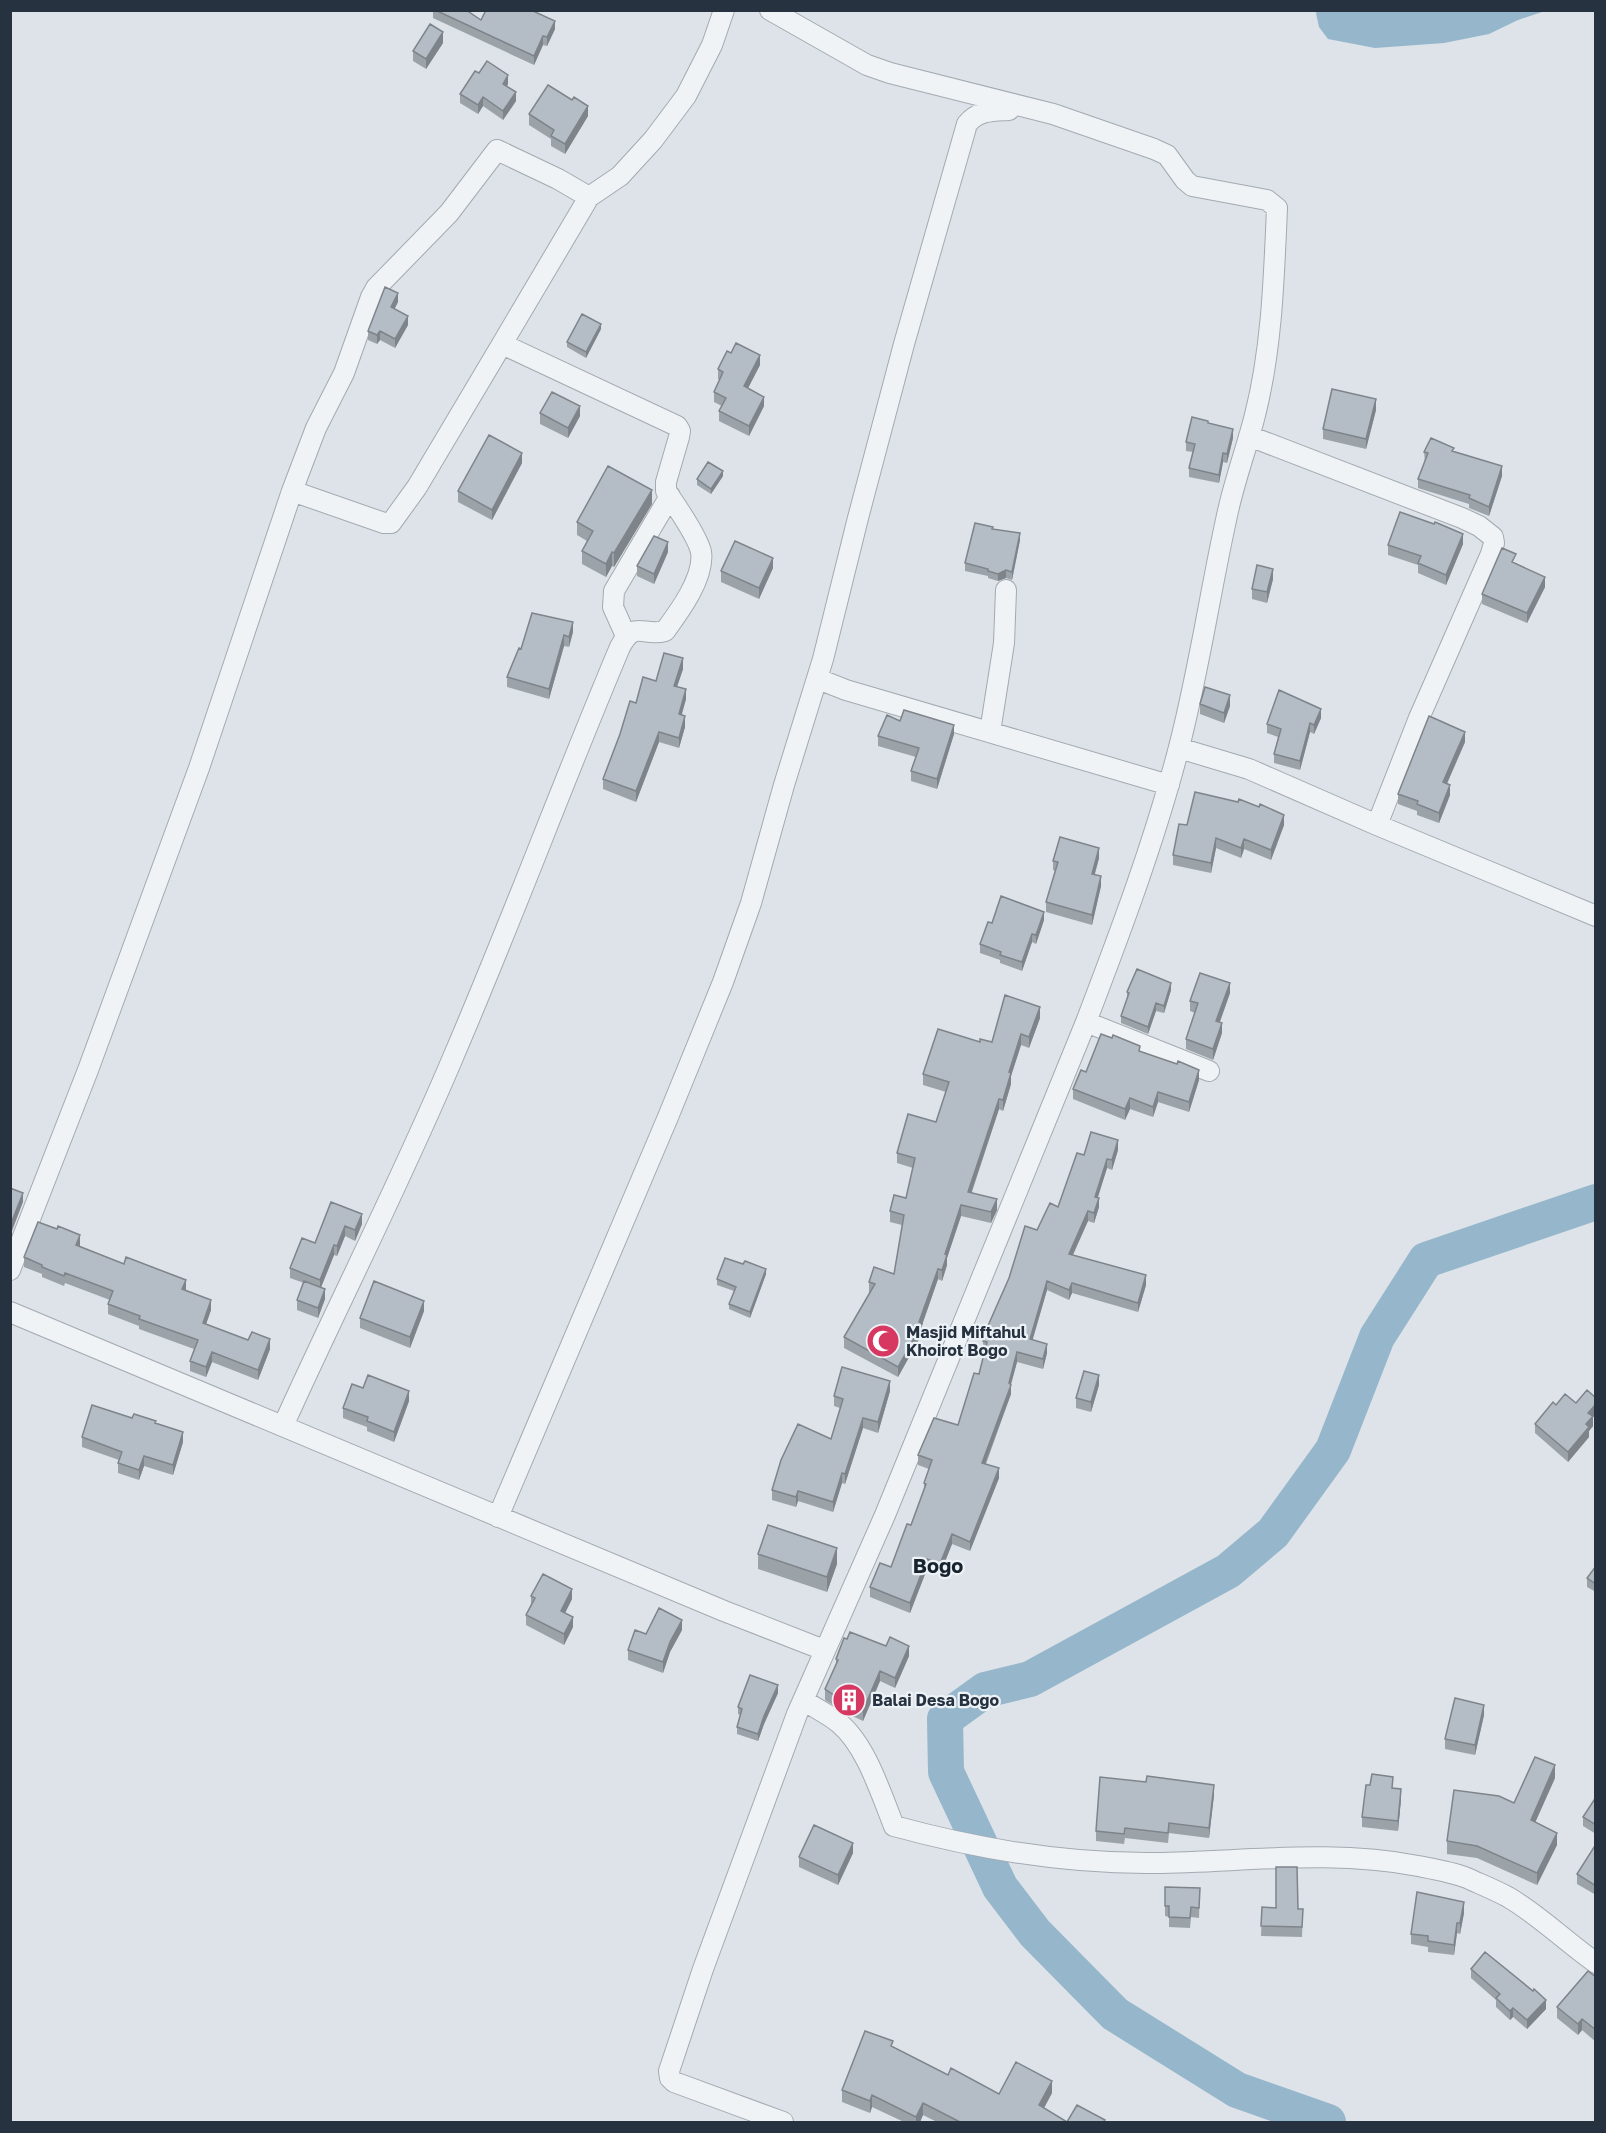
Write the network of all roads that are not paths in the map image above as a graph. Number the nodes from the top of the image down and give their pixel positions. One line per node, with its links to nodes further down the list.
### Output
1 (724, 10): 4 (street)
2 (770, 10): 3 (street)
3 (1027, 109): 6 (street); 11 (street)
4 (589, 197): 5 (street); 7 (street)
5 (502, 344): 7 (street); 8 (street)
6 (1249, 436): 13 (street); 15 (street)
7 (292, 491): 19 (street)
8 (670, 496): 10 (street); 10 (street)
9 (1006, 590): 12 (street)
10 (626, 636): 21 (street)
11 (818, 679): 12 (street); 22 (street)
12 (990, 732): 14 (street)
13 (1179, 748): 14 (street); 15 (street)
14 (1169, 785): 17 (street)
15 (1377, 825): 16 (street)
16 (1596, 916)
17 (1086, 1022): 18 (street); 23 (street)
18 (1209, 1071)
19 (10, 1270)
20 (10, 1312): 21 (street)
21 (283, 1426): 22 (street)
22 (498, 1516): 23 (street)
23 (824, 1650): 24 (street)
24 (803, 1700): 25 (street); 26 (street)
25 (1592, 1954)
26 (783, 2122)

